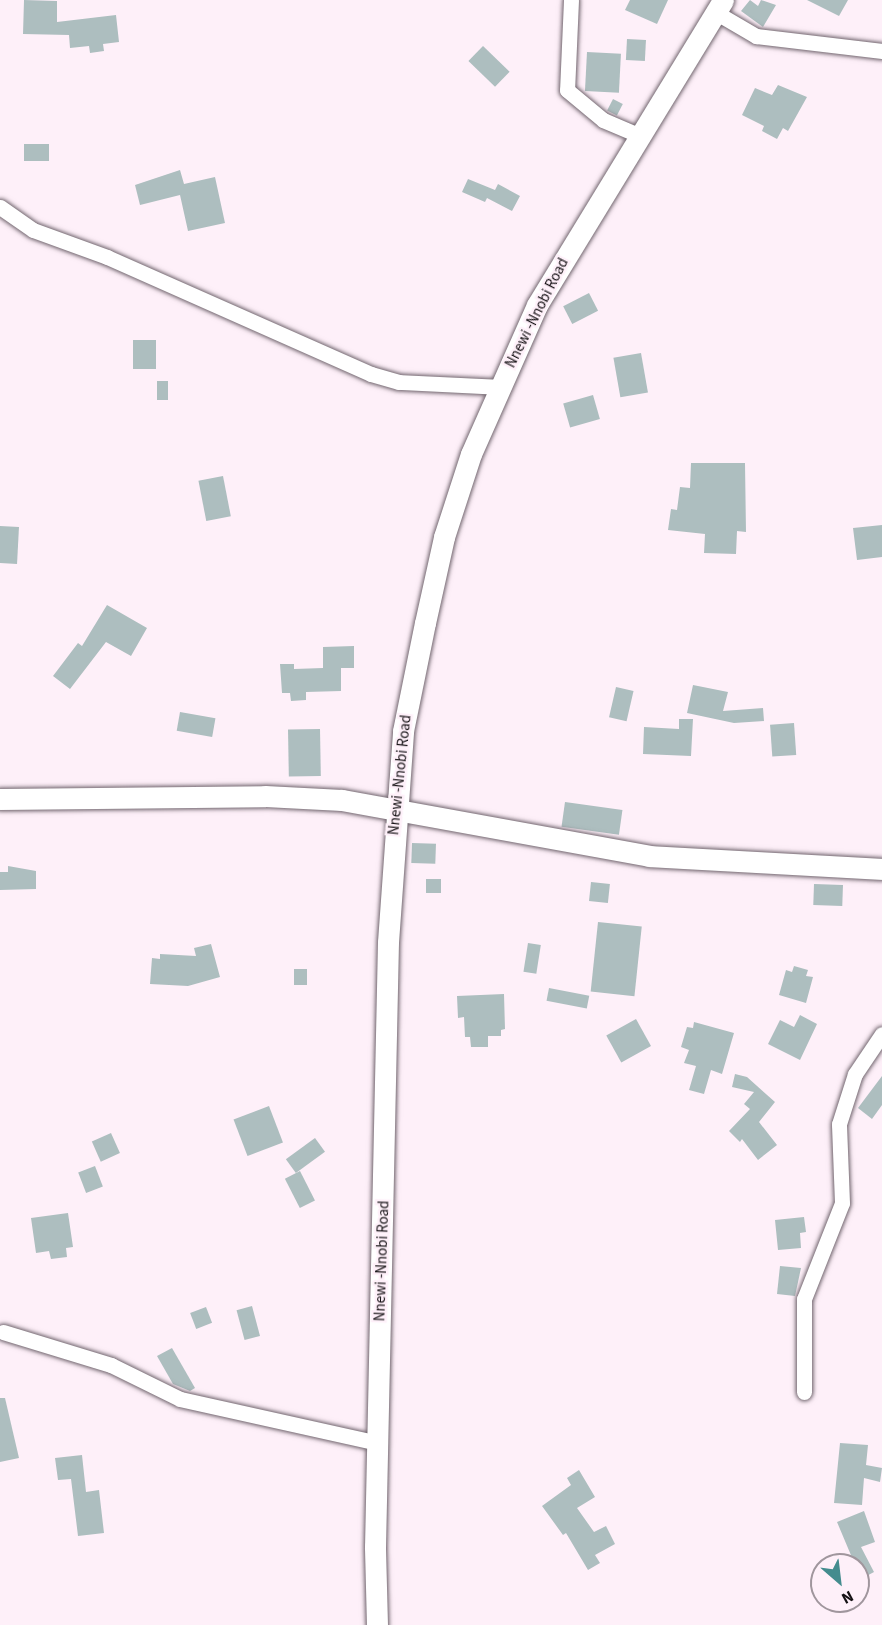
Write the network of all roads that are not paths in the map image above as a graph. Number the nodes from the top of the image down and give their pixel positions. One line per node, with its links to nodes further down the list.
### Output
1 (571, 0): 4 (street)
2 (719, 6): 3 (street); 4 (main road, Nnewi -Nnobi Road)
3 (882, 51)
4 (638, 135): 6 (main road, Nnewi -Nnobi Road)
5 (0, 207): 6 (street)
6 (500, 387): 8 (main road, Nnewi -Nnobi Road)
7 (0, 799): 8 (main road)
8 (394, 813): 9 (main road); 13 (main road, Nnewi -Nnobi Road)
9 (882, 869)
10 (882, 1034): 12 (street)
11 (3, 1332): 13 (street)
12 (804, 1392)
13 (378, 1443): 14 (main road, Nnewi -Nnobi Road)
14 (377, 1625)

